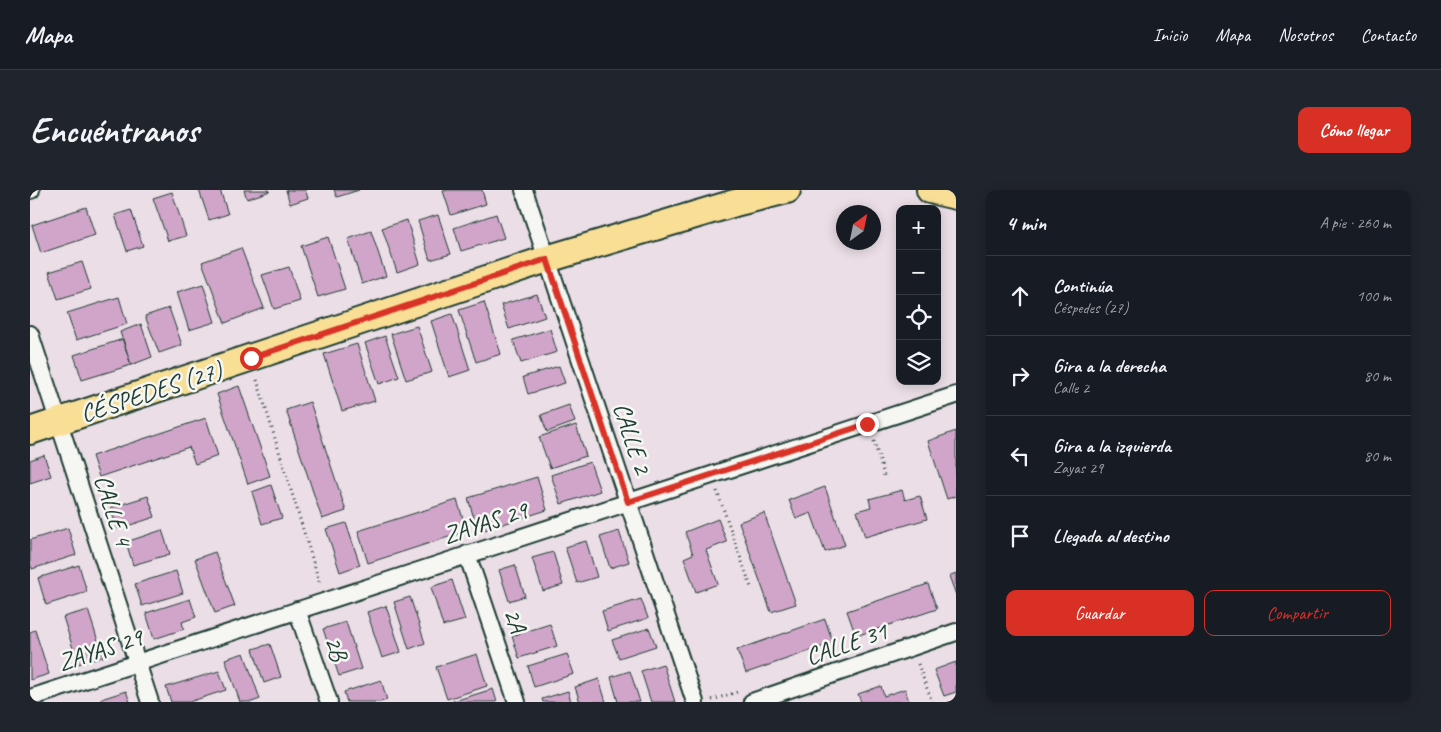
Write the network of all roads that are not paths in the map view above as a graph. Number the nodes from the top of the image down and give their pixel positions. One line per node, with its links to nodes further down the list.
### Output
1 (524, 190): 5 (street, CALLE 2)
2 (787, 190): 5 (main road, CÉSPEDES (27))
3 (930, 190): 4 (main road)
4 (956, 196)
5 (547, 259): 8 (main road, CÉSPEDES (27)); 10 (street, CALLE 2)
6 (30, 334): 8 (street, CALLE 4)
7 (956, 395): 10 (street, ZAYAS 29)
8 (58, 421): 9 (main road, CÉSPEDES (27)); 14 (street, CALLE 4)
9 (30, 430)
10 (628, 502): 11 (street, ZAYAS 29); 19 (street, CALLE 2)
11 (467, 554): 12 (street, ZAYAS 29); 18 (street, 2A)
12 (297, 610): 14 (street, ZAYAS 29); 17 (street, 2B)
13 (956, 632): 20 (street, CALLE 31)
14 (137, 663): 15 (street, ZAYAS 29); 16 (street, CALLE 4)
15 (30, 698)
16 (150, 702)
17 (329, 702)
18 (517, 702)
19 (695, 702)
20 (752, 702)

